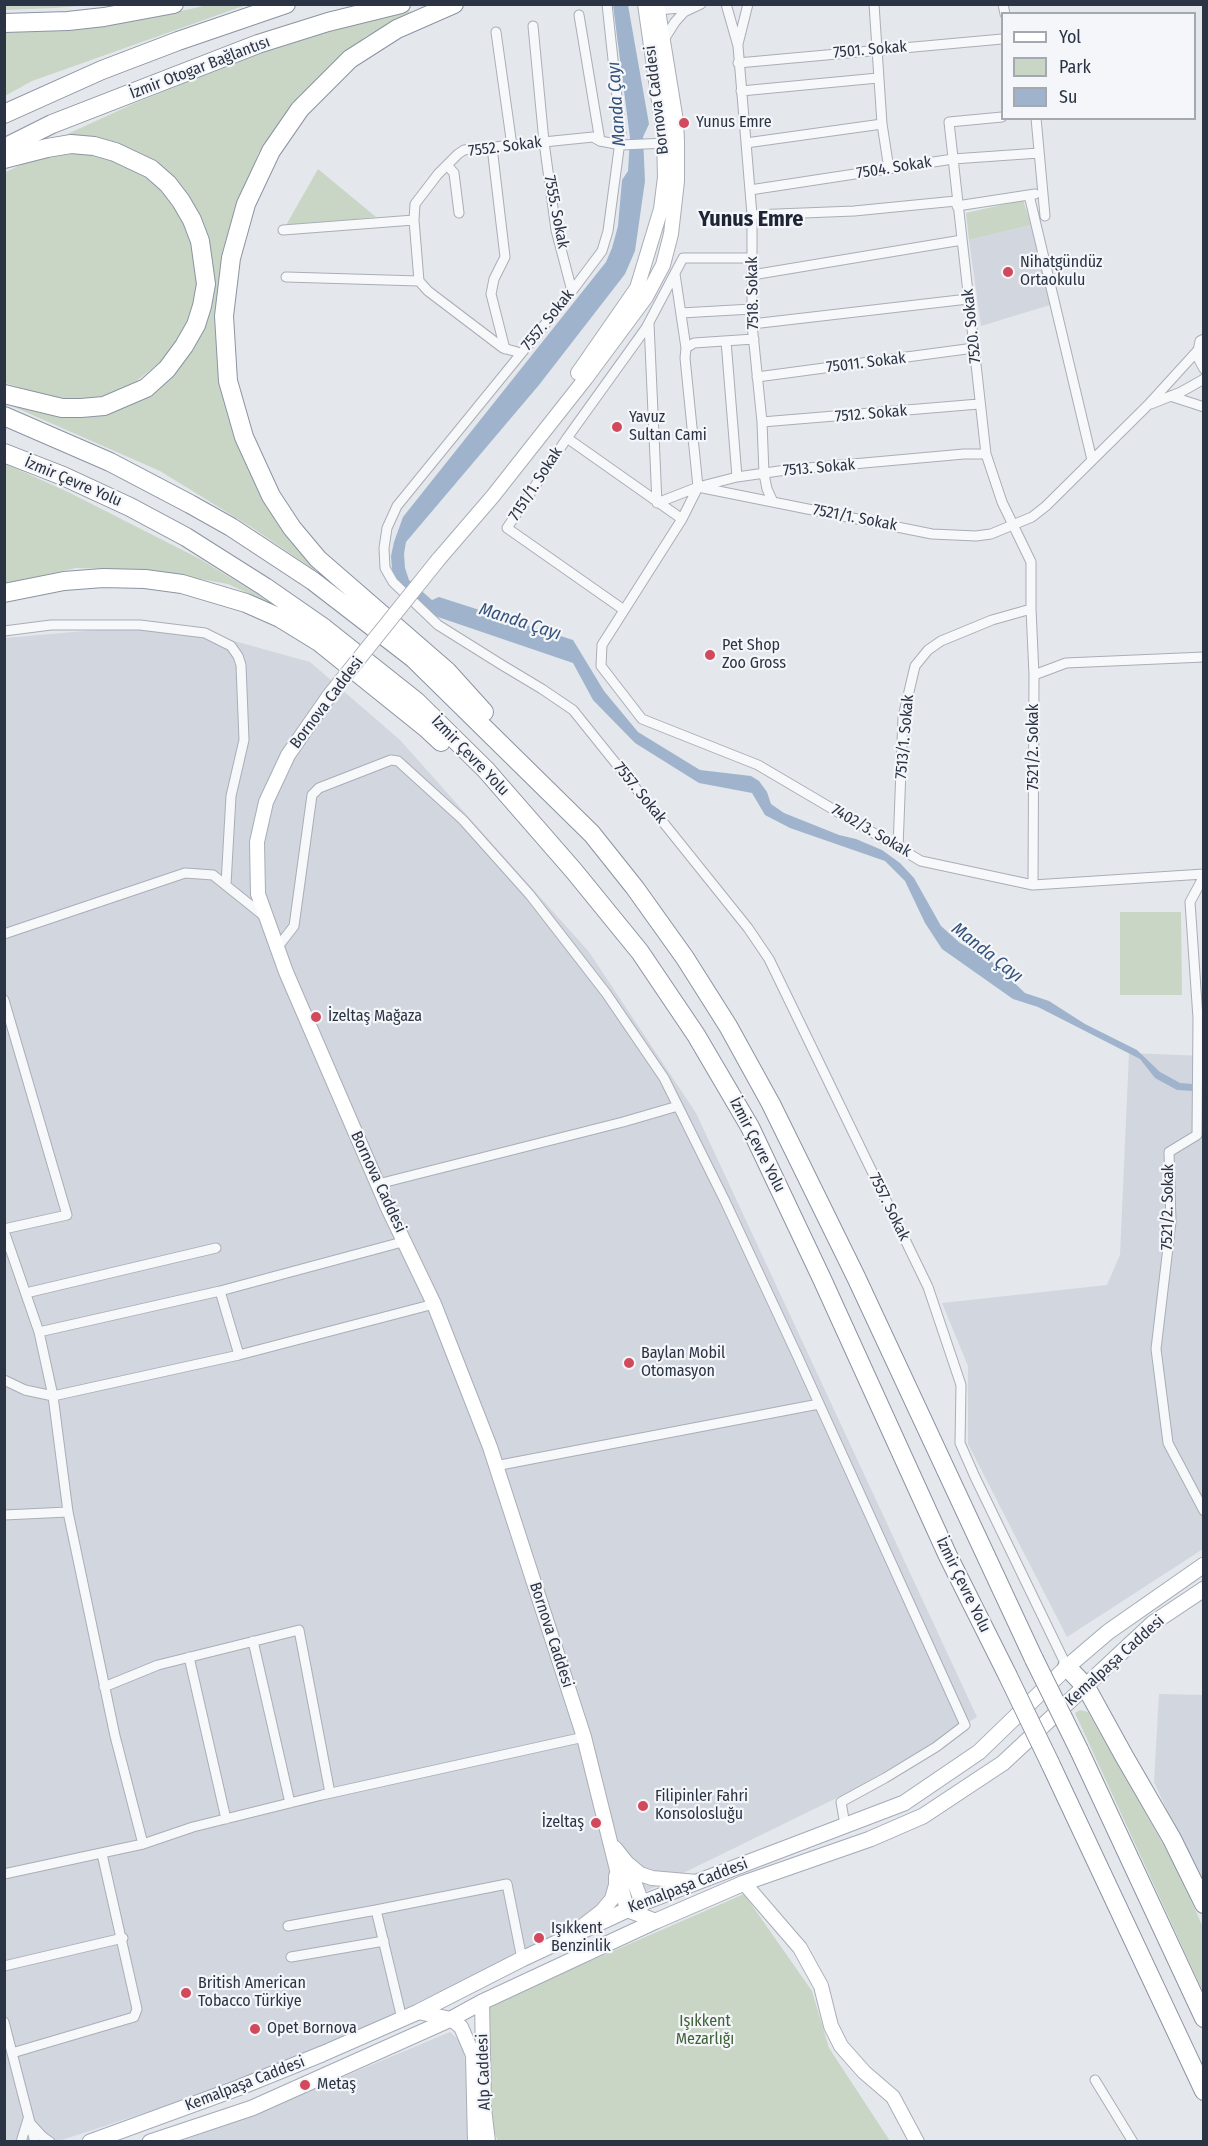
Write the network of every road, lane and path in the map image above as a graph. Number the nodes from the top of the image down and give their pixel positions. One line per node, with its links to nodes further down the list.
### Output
1 (174, 4): 12 (highway)
2 (286, 4): 22 (highway, İzmir Otogar Bağlantısı)
3 (401, 4): 33 (highway, İzmir Otogar Bağlantısı)
4 (454, 4): 95 (highway)
5 (606, 4): 31 (street, 7557. Sokak)
6 (726, 4): 17 (street, 7518. Sokak)
7 (748, 4): 17 (street, 7518. Sokak)
8 (874, 4): 18 (street)
9 (697, 6): 10 (street); 16 (street)
10 (652, 7): 16 (main road, Bornova Caddesi); 28 (main road, Bornova Caddesi)
11 (579, 15): 26 (street)
12 (4, 22)
13 (533, 26): 27 (street, 7555. Sokak)
14 (496, 32): 30 (street)
15 (1001, 39): 18 (street, 7501. Sokak)
16 (663, 40): 28 (main road, Bornova Caddesi)
17 (738, 46): 19 (street, 7518. Sokak)
18 (877, 49): 19 (street, 7501. Sokak); 20 (street)
19 (738, 63): 21 (street, 7518. Sokak)
20 (879, 78): 21 (street); 25 (street)
21 (741, 91): 29 (street, 7518. Sokak)
22 (4, 114)
23 (1001, 117): 36 (street, 7520. Sokak)
24 (1036, 120): 34 (street)
25 (882, 123): 29 (street); 38 (street)
26 (600, 141): 27 (street, 7552. Sokak); 31 (street, 7552. Sokak)
27 (544, 142): 30 (street, 7552. Sokak); 54 (street, 7555. Sokak)
28 (664, 143): 31 (street, 7552. Sokak); 101 (main road, Bornova Caddesi, bridge)
29 (746, 143): 39 (street, 7518. Sokak)
30 (512, 146): 32 (street, 7552. Sokak)
31 (621, 146): 54 (street, 7557. Sokak)
32 (492, 147): 37 (street, 7552. Sokak); 65 (street)
33 (4, 148)
34 (1039, 153): 36 (street, 7504. Sokak); 40 (street)
35 (4, 159): 71 (highway)
36 (953, 159): 38 (street, 7504. Sokak); 42 (street, 7520. Sokak)
37 (447, 165): 43 (street); 46 (street, 7552. Sokak)
38 (889, 169): 39 (street, 7504. Sokak)
39 (750, 190): 44 (street, 7518. Sokak)
40 (1042, 192): 41 (street); 45 (street)
41 (1029, 195): 42 (street); 81 (street)
42 (957, 203): 44 (street); 48 (street, 7520. Sokak)
43 (459, 213)
44 (752, 215): 49 (street, 7518. Sokak)
45 (1044, 216)
46 (414, 220): 47 (street); 53 (street, 7552. Sokak)
47 (283, 230)
48 (962, 240): 51 (street); 55 (street, 7520. Sokak)
49 (752, 258): 50 (street); 51 (street, 7518. Sokak)
50 (675, 274): 57 (street); 58 (street)
51 (752, 275): 56 (street, 7518. Sokak)
52 (286, 277): 53 (street)
53 (419, 281): 65 (street)
54 (572, 291): 67 (street, 7557. Sokak)
55 (968, 299): 59 (street); 64 (street, 7520. Sokak)
56 (752, 309): 57 (street); 59 (street, 7518. Sokak)
57 (681, 313): 63 (street)
58 (649, 323): 78 (street); 86 (street)
59 (752, 324): 60 (street, 7518. Sokak)
60 (754, 339): 62 (street); 69 (street, 7518. Sokak)
61 (1203, 339): 66 (street)
62 (726, 341): 63 (street); 83 (street)
63 (686, 348): 84 (street)
64 (974, 348): 69 (street, 75011. Sokak); 73 (street, 7520. Sokak)
65 (505, 349): 67 (street)
66 (1199, 349): 68 (street); 74 (street, 7521/1. Sokak)
67 (521, 353): 126 (street, 7557. Sokak)
68 (1203, 369)
69 (758, 377): 77 (street, 7518. Sokak)
70 (1203, 379): 72 (street)
71 (4, 394)
72 (1170, 396): 74 (street); 75 (street)
73 (979, 404): 77 (street, 7512. Sokak); 80 (street, 7520. Sokak)
74 (1148, 405): 81 (street, 7521/1. Sokak)
75 (1203, 407)
76 (4, 416): 95 (highway, İzmir Çevre Yolu)
77 (762, 422): 82 (street, 7518. Sokak)
78 (567, 438): 86 (street, 7151/1. Sokak); 91 (street, 7151/1. Sokak)
79 (4, 453): 97 (highway, İzmir Çevre Yolu)
80 (986, 454): 82 (street, 7513. Sokak); 88 (street, 7520. Sokak)
81 (1092, 459): 88 (street, 7521/1. Sokak)
82 (764, 474): 83 (street, 7513. Sokak); 85 (street, 7518. Sokak)
83 (737, 477): 84 (street, 7513. Sokak)
84 (698, 487): 85 (street, 7521/1. Sokak); 86 (street, 7513. Sokak); 87 (street)
85 (773, 502): 88 (street, 7521/1. Sokak)
86 (657, 504): 87 (street, 7151/1. Sokak)
87 (682, 519): 91 (street)
88 (1012, 526): 90 (street)
89 (4, 593): 97 (highway)
90 (1031, 609): 94 (street, 7521/2. Sokak); 96 (street, 7513/1. Sokak)
91 (624, 610): 96 (street, 7402/3. Sokak)
92 (4, 631): 99 (street)
93 (1203, 657): 94 (street)
94 (1034, 675): 100 (street, 7521/2. Sokak)
95 (592, 834): 155 (highway, İzmir Çevre Yolu, bridge)
96 (898, 848): 100 (street, 7402/3. Sokak)
97 (574, 870): 161 (highway, İzmir Çevre Yolu, bridge)
98 (1203, 875): 100 (street, 7402/3. Sokak); 119 (street, 7521/2. Sokak)
99 (226, 884): 101 (street); 102 (street)
100 (1033, 885)
101 (266, 917): 103 (main road, Bornova Caddesi)
102 (4, 934)
103 (277, 948): 105 (street); 106 (main road, Bornova Caddesi)
104 (4, 1000): 107 (street)
105 (678, 1106): 106 (street); 117 (street)
106 (378, 1184): 108 (main road, Bornova Caddesi)
107 (4, 1230): 111 (street)
108 (406, 1241): 110 (street); 112 (main road, Bornova Caddesi)
109 (216, 1248): 111 (street)
110 (220, 1291): 113 (street); 114 (street)
111 (26, 1293): 113 (street)
112 (434, 1304): 114 (street); 118 (main road, Bornova Caddesi)
113 (39, 1332): 116 (street)
114 (239, 1355): 116 (street)
115 (4, 1380): 116 (street)
116 (53, 1396): 120 (street)
117 (819, 1404): 118 (street); 133 (street)
118 (495, 1466): 129 (main road, Bornova Caddesi)
119 (1203, 1511)
120 (68, 1512): 121 (street); 127 (street)
121 (4, 1515)
122 (1203, 1565): 126 (main road, Kemalpaşa Caddesi)
123 (1203, 1589): 128 (main road, Kemalpaşa Caddesi)
124 (253, 1641): 125 (street); 130 (street); 131 (street)
125 (189, 1657): 127 (street); 132 (street)
126 (1067, 1667): 128 (highway); 133 (main road, Kemalpaşa Caddesi)
127 (104, 1687): 134 (street)
128 (1086, 1687): 140 (main road, Kemalpaşa Caddesi); 141 (highway)
129 (584, 1737): 130 (street); 135 (main road, Bornova Caddesi)
130 (330, 1793): 131 (street)
131 (290, 1803): 132 (street)
132 (226, 1819): 134 (street)
133 (845, 1825): 139 (main road, Kemalpaşa Caddesi)
134 (143, 1844): 136 (street)
135 (612, 1844): 137 (main road); 142 (main road, Bornova Caddesi); 147 (main road, Bornova Caddesi)
136 (102, 1854): 138 (street); 148 (street)
137 (627, 1863): 139 (main road); 142 (main road)
138 (4, 1874)
139 (697, 1882): 142 (main road, Kemalpaşa Caddesi)
140 (744, 1883): 144 (main road, Kemalpaşa Caddesi); 170 (main road)
141 (1203, 1904)
142 (636, 1909): 144 (main road); 146 (main road); 147 (main road, Kemalpaşa Caddesi)
143 (376, 1910): 145 (street); 149 (street); 151 (street)
144 (656, 1921): 146 (main road, Kemalpaşa Caddesi)
145 (288, 1926)
146 (630, 1933): 153 (main road, Kemalpaşa Caddesi)
147 (570, 1936): 151 (main road, Kemalpaşa Caddesi)
148 (123, 1938): 152 (street); 159 (street)
149 (384, 1941): 150 (street); 156 (street)
150 (291, 1957)
151 (522, 1959): 154 (main road, Kemalpaşa Caddesi)
152 (4, 1966)
153 (482, 2002): 157 (main road, Kemalpaşa Caddesi); 169 (main road, Alp Caddesi)
154 (418, 2012): 156 (main road, Kemalpaşa Caddesi); 157 (main road)
155 (1203, 2018)
156 (402, 2019): 166 (main road, Kemalpaşa Caddesi)
157 (451, 2019): 167 (main road, Kemalpaşa Caddesi); 168 (main road, Alp Caddesi)
158 (4, 2022): 159 (street)
159 (12, 2053): 162 (street)
160 (1095, 2080): 171 (street)
161 (1203, 2091)
162 (28, 2119): 163 (street); 164 (street); 165 (street)
163 (21, 2142)
164 (35, 2142)
165 (50, 2142)
166 (90, 2142)
167 (150, 2142)
168 (475, 2142)
169 (488, 2142)
170 (917, 2142)
171 (1133, 2142)

